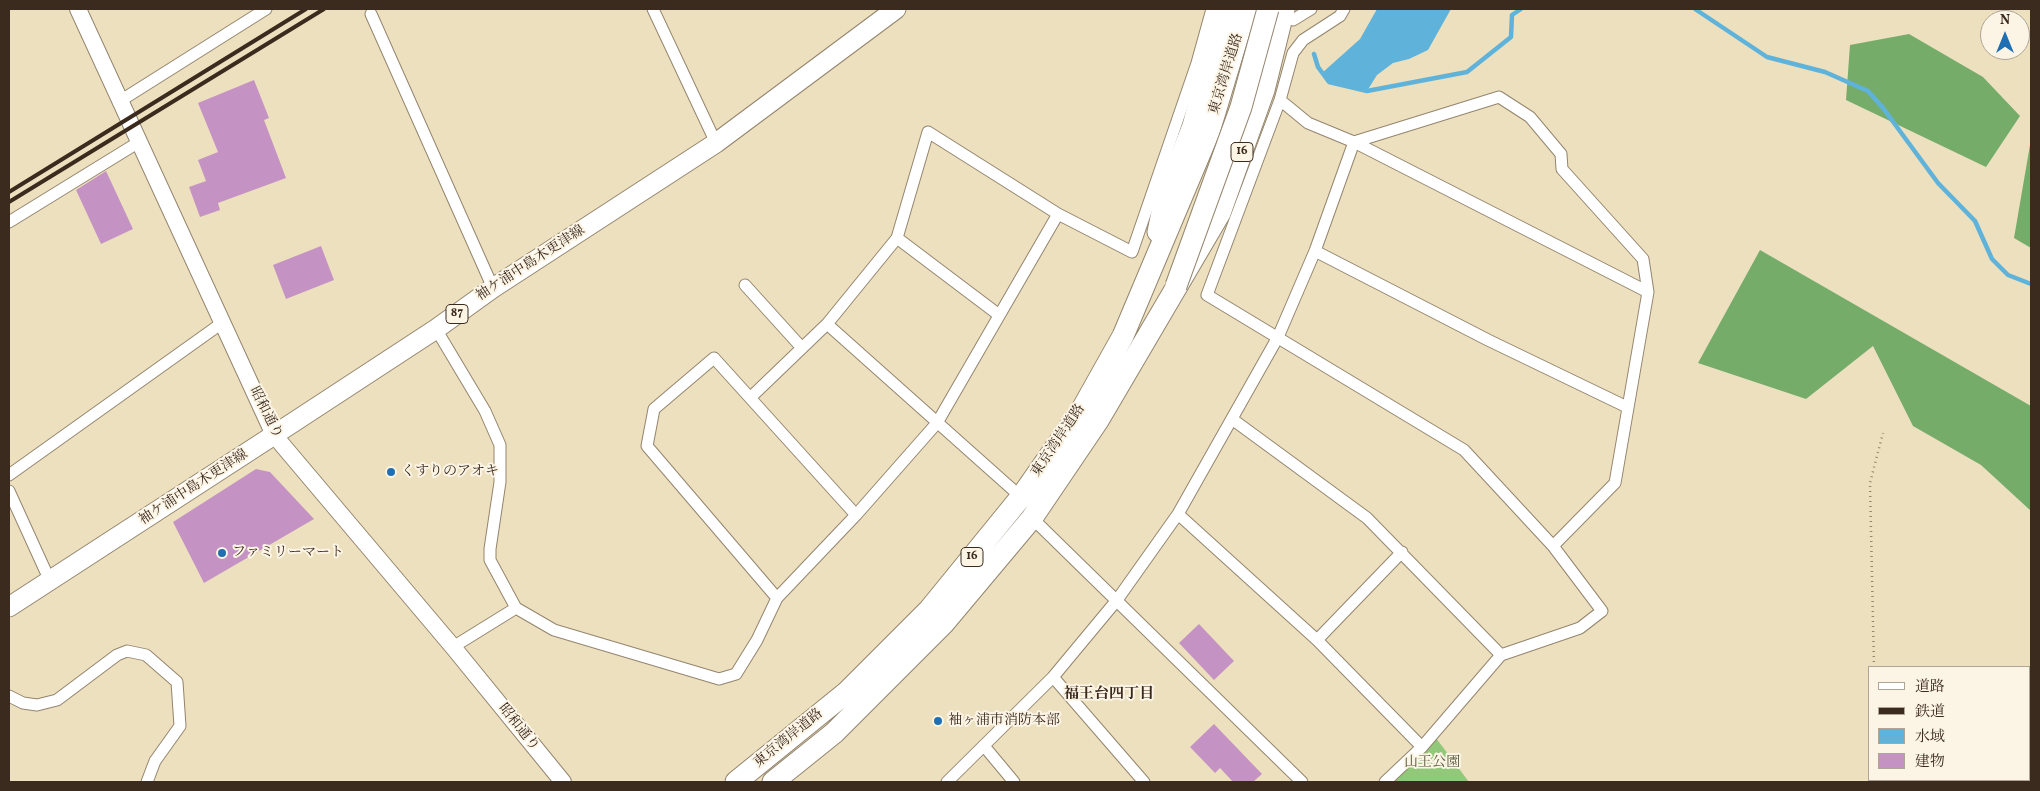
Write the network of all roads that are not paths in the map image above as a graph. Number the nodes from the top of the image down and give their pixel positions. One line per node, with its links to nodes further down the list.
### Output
1 (78, 9): 14 (street, 昭和通り)
2 (266, 9): 14 (street)
3 (653, 9): 17 (street)
4 (896, 9): 17 (main road, 袖ケ浦中島木更津線 / 87)
5 (1212, 9): 18 (street)
6 (1225, 9): 22 (highway, 16)
7 (1246, 9): 22 (highway, 東京湾岸道路 / 16)
8 (1268, 9): 24 (highway, 東京湾岸道路 / 16, bridge)
9 (1311, 9): 12 (street)
10 (1344, 9): 13 (street)
11 (371, 14): 25 (street)
12 (1288, 14): 24 (highway, 16)
13 (1280, 100): 16 (street); 31 (street)
14 (120, 101): 15 (street, 昭和通り)
15 (139, 142): 19 (street); 28 (street, 昭和通り)
16 (1354, 142): 21 (street); 26 (street); 26 (street)
17 (716, 143): 25 (main road, 袖ケ浦中島木更津線 / 87)
18 (1058, 214): 20 (street); 27 (street)
19 (9, 222)
20 (897, 238): 27 (street); 29 (street)
21 (1315, 251): 31 (street); 34 (street)
22 (1148, 282): 40 (highway, 東京湾岸道路 / 16)
23 (745, 285): 32 (street)
24 (1176, 286): 43 (highway, 東京湾岸道路 / 16)
25 (493, 288): 30 (main road, 袖ケ浦中島木更津線 / 87)
26 (1648, 292): 34 (street)
27 (999, 315): 36 (street)
28 (222, 323): 37 (street, 昭和通り); 38 (street)
29 (827, 324): 32 (street); 36 (street)
30 (436, 329): 37 (main road, 袖ケ浦中島木更津線 / 87); 50 (street)
31 (1278, 337): 35 (street); 44 (street)
32 (802, 348): 33 (street)
33 (751, 397): 42 (street); 47 (street)
34 (1627, 407): 44 (street)
35 (1232, 419): 41 (street); 45 (street)
36 (937, 423): 40 (street); 42 (street)
37 (274, 435): 46 (main road, 袖ケ浦中島木更津線 / 87); 52 (street, 昭和通り)
38 (9, 475)
39 (9, 490): 46 (street)
40 (1021, 497): 60 (highway, 東京湾岸道路 / 16)
41 (1178, 514): 48 (street); 51 (street)
42 (856, 515): 47 (street)
43 (1032, 518): 48 (street); 61 (highway, 東京湾岸道路 / 16)
44 (1553, 546): 53 (street)
45 (1402, 552): 51 (street); 53 (street)
46 (50, 580): 49 (main road, 袖ケ浦中島木更津線 / 87)
47 (777, 598): 50 (street)
48 (1117, 600): 54 (street); 65 (street)
49 (9, 605)
50 (516, 608): 52 (street)
51 (1317, 640): 57 (street)
52 (453, 647): 58 (street, 昭和通り)
53 (1502, 655): 57 (street)
54 (1053, 677): 56 (street); 64 (street)
55 (9, 696): 59 (street)
56 (984, 746): 62 (street); 63 (street)
57 (1422, 747): 66 (street)
58 (559, 781)
59 (147, 782)
60 (736, 782)
61 (773, 782)
62 (947, 782)
63 (1014, 782)
64 (1144, 782)
65 (1302, 782)
66 (1385, 782)

